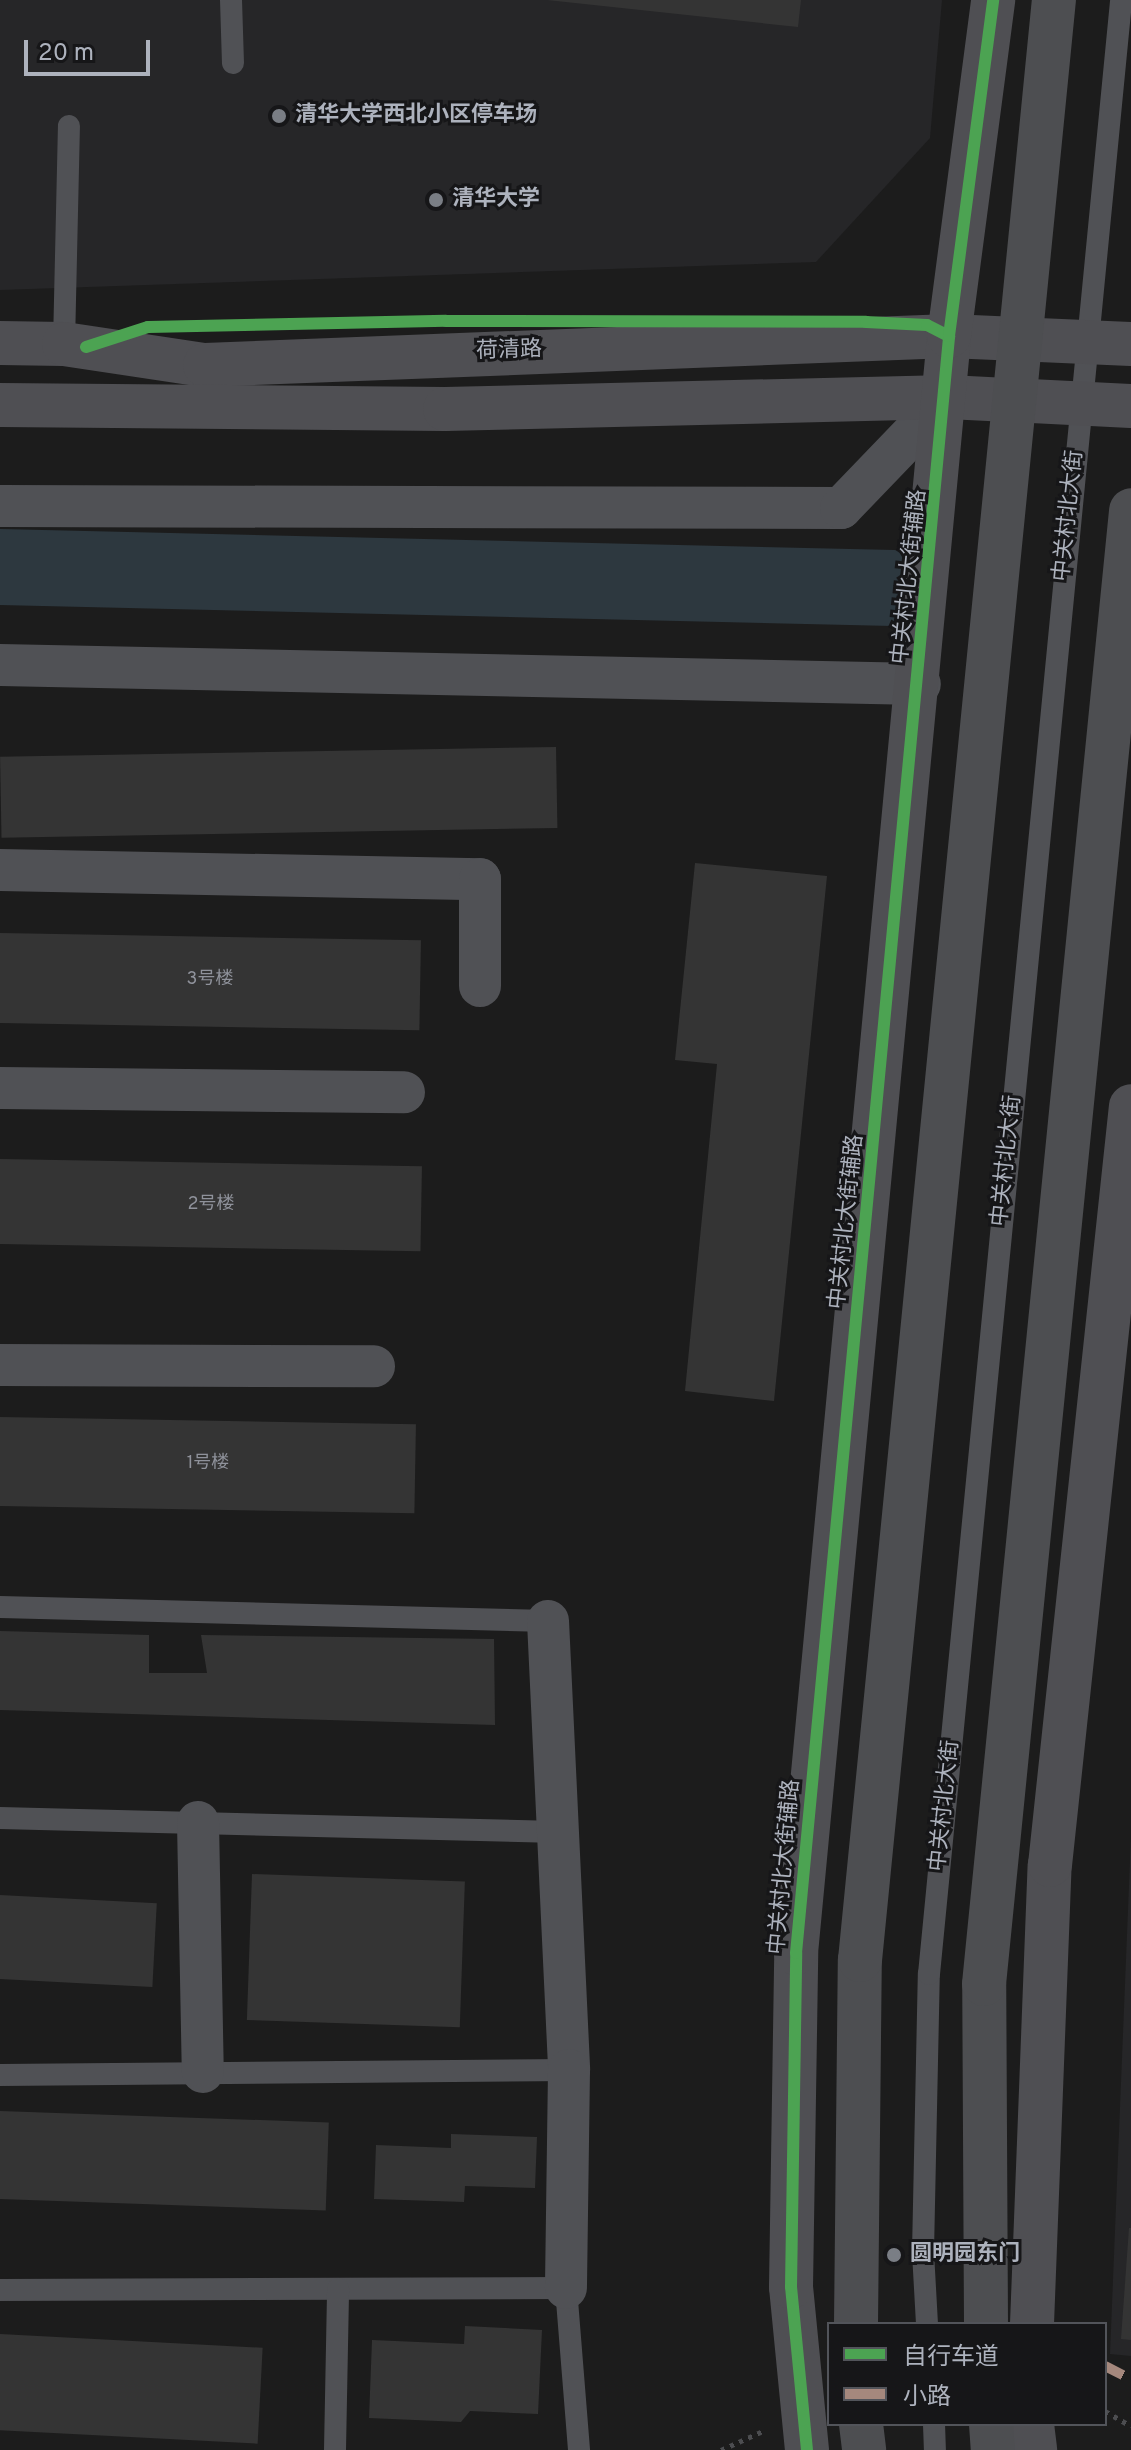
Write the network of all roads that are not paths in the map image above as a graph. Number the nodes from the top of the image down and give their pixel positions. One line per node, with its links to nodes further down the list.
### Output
1 (231, 0): 5 (lane)
2 (993, 0): 7 (street, 中关村北大街辅路)
3 (1054, 0): 8 (main road)
4 (1121, 0): 9 (lane, 中关村北大街)
5 (233, 63)
6 (69, 126): 11 (lane)
7 (949, 336): 8 (street, 荷清路); 11 (street, 荷清路); 13 (street, 中关村北大街辅路)
8 (1019, 337): 9 (street, 荷清路); 14 (main road)
9 (1086, 342): 12 (street, 荷清路); 15 (lane, 中关村北大街)
10 (0, 343): 11 (street, 荷清路)
11 (64, 344)
12 (1131, 344)
13 (948, 397): 14 (street); 16 (street); 18 (street); 21 (street, 中关村北大街辅路)
14 (1012, 401): 15 (street); 40 (main road)
15 (1080, 404): 17 (street); 41 (lane, 中关村北大街)
16 (0, 405)
17 (1131, 406)
18 (0, 506)
19 (1131, 510): 42 (main road)
20 (0, 665): 21 (street)
21 (920, 684): 50 (street, 中关村北大街辅路)
22 (0, 870): 23 (street)
23 (480, 986)
24 (0, 1088): 25 (street)
25 (404, 1092)
26 (1131, 1106): 43 (street)
27 (0, 1365): 28 (street)
28 (374, 1366)
29 (0, 1607): 30 (lane)
30 (548, 1621): 33 (street)
31 (0, 1818): 32 (lane)
32 (198, 1822): 33 (lane); 35 (street)
33 (558, 1832): 34 (street)
34 (569, 2070): 35 (lane); 37 (street)
35 (203, 2072): 36 (lane)
36 (0, 2075)
37 (566, 2288): 38 (lane); 49 (lane)
38 (338, 2289): 39 (lane); 48 (lane)
39 (0, 2290)
40 (856, 2322)
41 (927, 2322)
42 (986, 2322)
43 (1032, 2322)
44 (861, 2426): 51 (main road)
45 (934, 2426): 52 (lane)
46 (991, 2426): 53 (main road)
47 (1032, 2426): 54 (street)
48 (335, 2450)
49 (579, 2450)
50 (807, 2450)
51 (864, 2450)
52 (935, 2450)
53 (993, 2450)
54 (1035, 2450)

